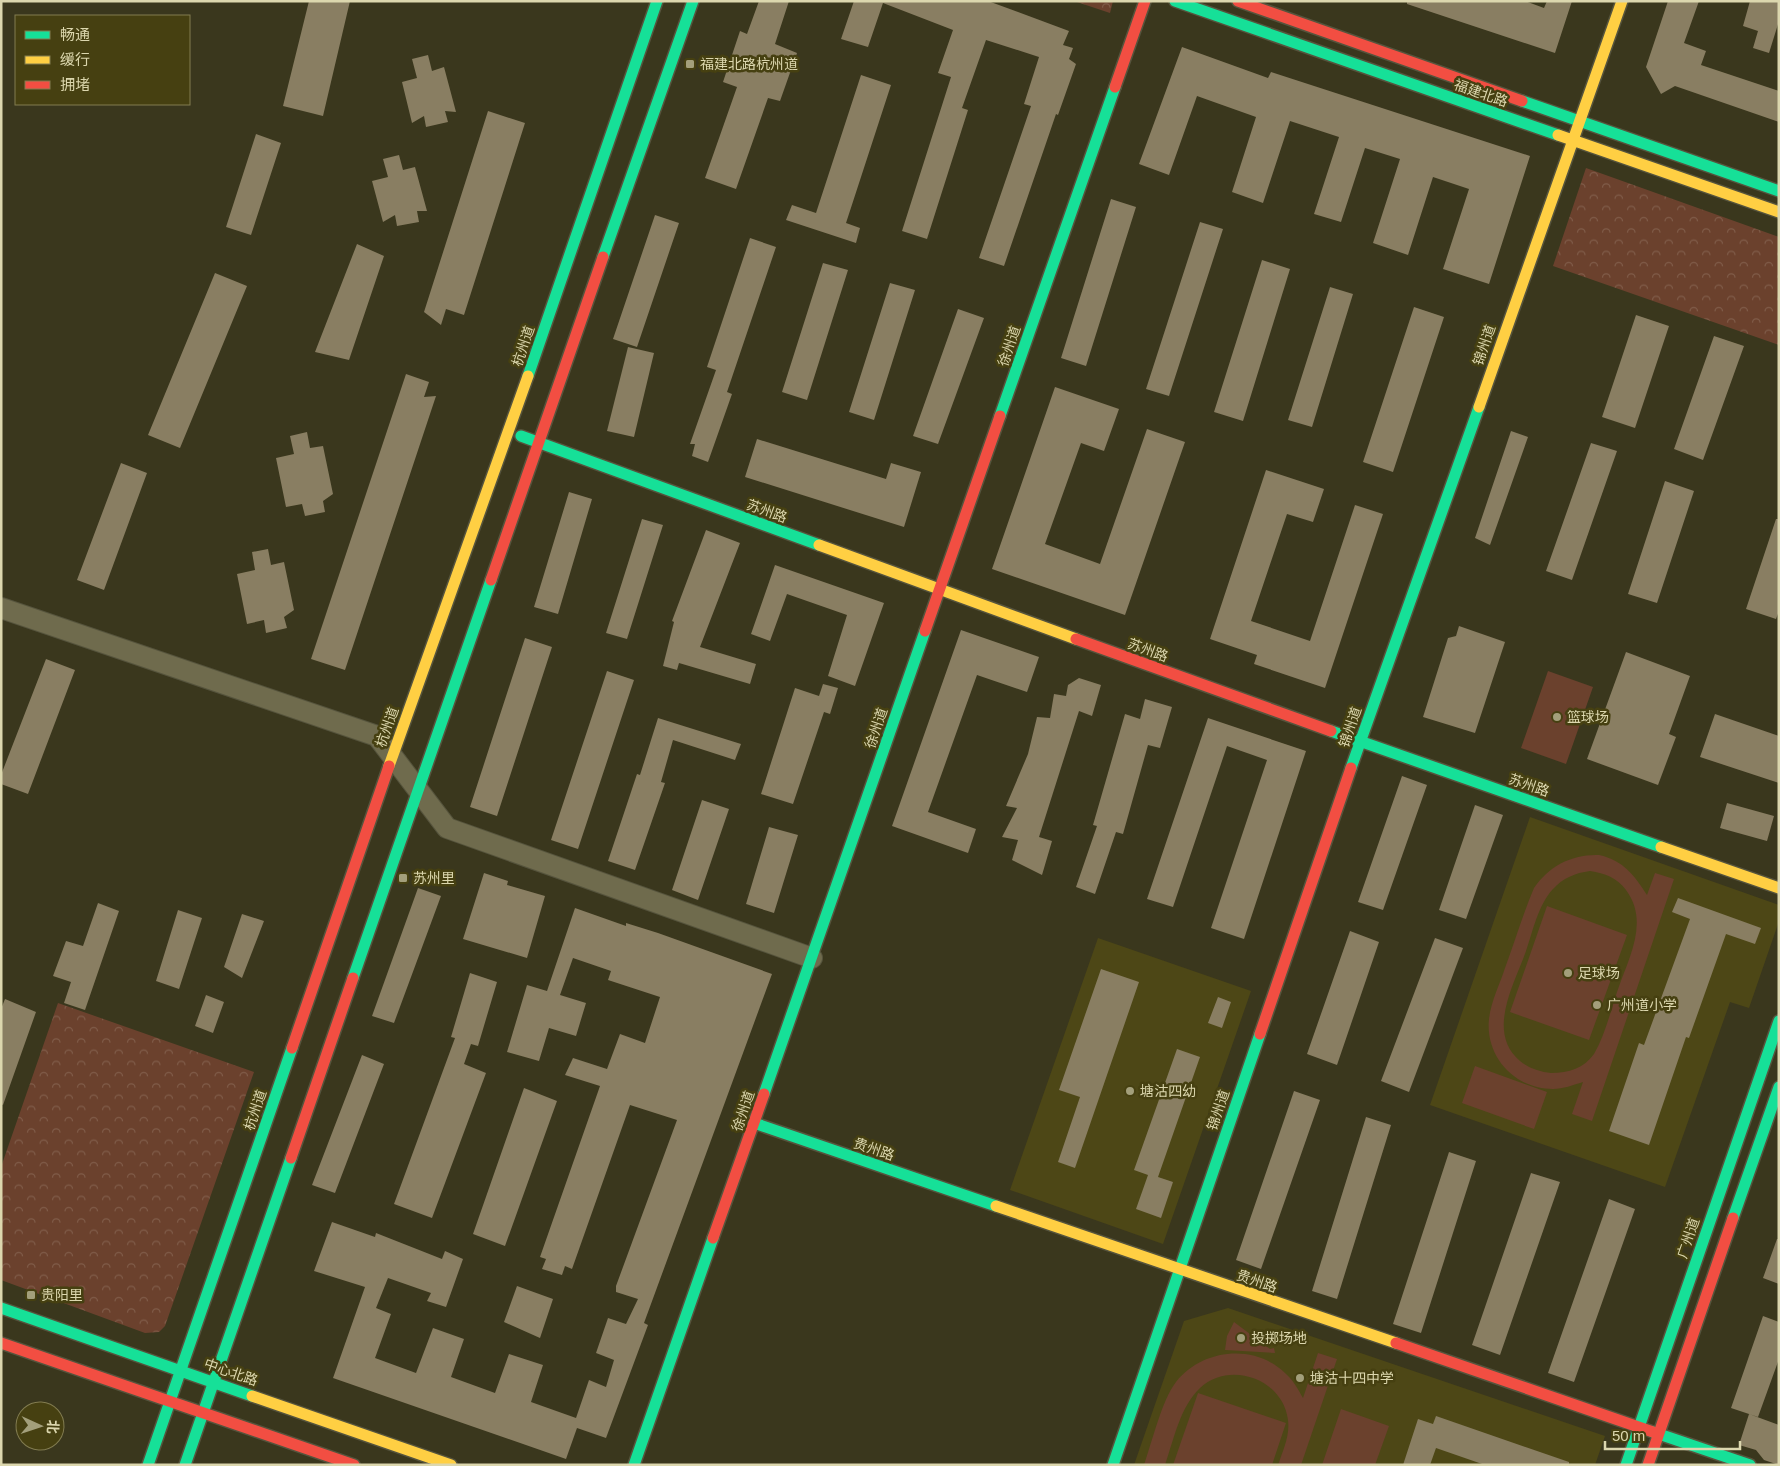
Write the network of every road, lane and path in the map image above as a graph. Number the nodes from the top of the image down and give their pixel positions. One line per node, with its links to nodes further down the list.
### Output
1 (657, 1): 11 (street, 杭州道)
2 (693, 1): 12 (street)
3 (1145, 1): 13 (street, 徐州道)
4 (1174, 1): 8 (street, 福建北路)
5 (1238, 1): 7 (street, 福建北路)
6 (1622, 1): 7 (street, 锦州道)
7 (1579, 121): 8 (street, 锦州道); 9 (street, 福建北路)
8 (1571, 141): 10 (street, 福建北路); 15 (street, 锦州道)
9 (1779, 190)
10 (1779, 212)
11 (509, 432): 12 (street, 苏州路); 16 (street, 杭州道)
12 (538, 443): 13 (street, 苏州路); 17 (street)
13 (940, 591): 15 (street, 苏州路); 19 (street, 徐州道)
14 (1, 608): 16 (street)
15 (1360, 742): 18 (street, 苏州路); 23 (street, 锦州道)
16 (392, 756): 17 (street); 25 (street, 杭州道)
17 (417, 790): 19 (street); 26 (street)
18 (1779, 888)
19 (812, 958): 22 (street, 徐州道)
20 (1779, 1021): 36 (street, 广州道)
21 (1779, 1087): 38 (street)
22 (754, 1123): 23 (street, 贵州路); 44 (street, 徐州道)
23 (1178, 1270): 36 (street, 贵州路); 45 (street, 锦州道)
24 (1, 1308): 28 (street, 中心北路)
25 (195, 1329): 28 (street, 杭州道); 29 (street)
26 (228, 1342): 30 (street); 31 (street)
27 (1, 1343): 33 (street)
28 (179, 1376): 29 (street, 中心北路); 33 (street, 杭州道); 34 (street)
29 (196, 1376): 30 (street, 中心北路); 32 (street)
30 (214, 1382): 31 (street, 中心北路); 32 (street)
31 (254, 1396): 32 (street); 43 (street, 中心北路)
32 (208, 1398): 34 (street); 35 (street); 37 (street)
33 (170, 1402): 34 (street); 39 (street, 杭州道)
34 (188, 1407): 35 (street); 39 (street); 40 (street)
35 (203, 1413): 37 (street); 40 (street)
36 (1640, 1426): 38 (street, 贵州路); 46 (street, 广州道)
37 (247, 1428): 40 (street); 42 (street)
38 (1659, 1433): 47 (street); 48 (street, 贵州路)
39 (153, 1450): 41 (street, 杭州道)
40 (186, 1462)
41 (148, 1465)
42 (354, 1465)
43 (451, 1465)
44 (634, 1465)
45 (1113, 1465)
46 (1626, 1465)
47 (1648, 1465)
48 (1750, 1465)

